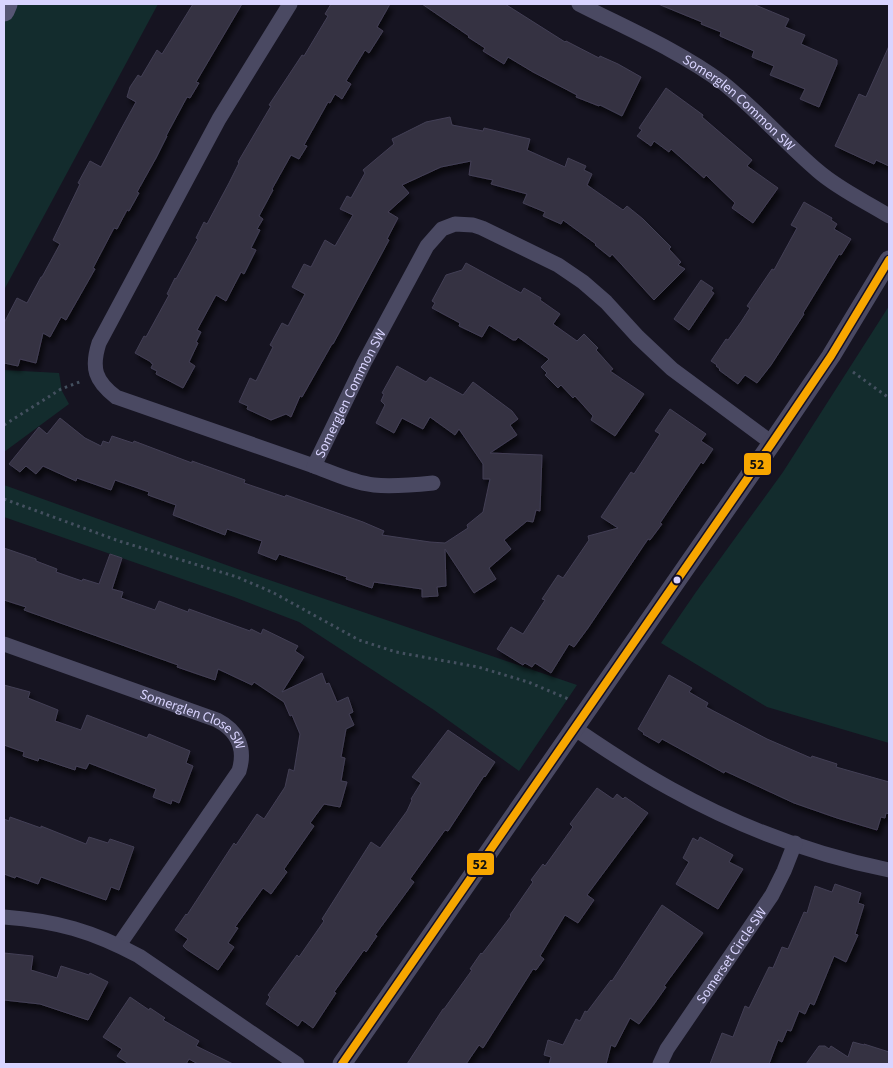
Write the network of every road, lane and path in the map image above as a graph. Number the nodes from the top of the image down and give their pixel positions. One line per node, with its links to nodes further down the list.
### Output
1 (7, 4): 4 (main road)
2 (290, 4): 8 (street)
3 (579, 4): 5 (street, Somerglen Common SW)
4 (4, 11)
5 (889, 216)
6 (889, 260): 11 (street)
7 (853, 372): 9 (path)
8 (96, 375): 10 (path); 12 (street, Somerglen Common SW)
9 (889, 398)
10 (4, 425)
11 (772, 442): 12 (street, Somerglen Common SW); 17 (street)
12 (314, 466): 13 (street)
13 (433, 482)
14 (4, 499): 16 (path)
15 (4, 644): 21 (street, Somerglen Close SW)
16 (571, 700)
17 (574, 728): 18 (street); 23 (street)
18 (795, 843): 19 (street); 24 (street, Somerset Circle SW)
19 (889, 870)
20 (4, 917): 21 (street)
21 (119, 945): 22 (street)
22 (297, 1064)
23 (342, 1064)
24 (660, 1064)

